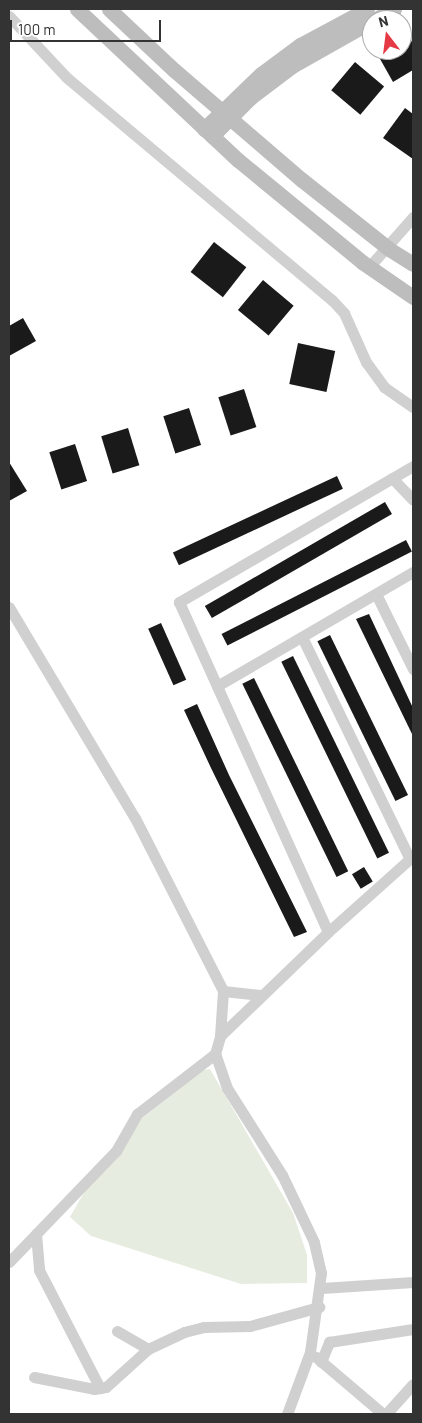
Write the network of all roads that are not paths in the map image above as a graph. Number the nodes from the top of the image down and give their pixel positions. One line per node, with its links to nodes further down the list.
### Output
1 (77, 9): 7 (street)
2 (109, 9): 6 (street)
3 (367, 9): 6 (street)
4 (9, 16): 13 (street)
5 (362, 26): 6 (street)
6 (225, 114): 7 (street); 9 (street)
7 (208, 133): 11 (street)
8 (413, 217): 9 (street)
9 (389, 250): 10 (street); 11 (street)
10 (413, 264)
11 (370, 267): 12 (street)
12 (413, 297)
13 (413, 407)
14 (413, 466): 15 (street)
15 (392, 478): 16 (street); 22 (street)
16 (413, 500)
17 (413, 572): 18 (street)
18 (376, 594): 20 (street); 21 (street)
19 (9, 607): 25 (street)
20 (302, 637): 22 (street); 23 (street)
21 (413, 669)
22 (217, 686): 24 (street)
23 (411, 858): 24 (street)
24 (328, 932): 26 (street)
25 (223, 991): 26 (street); 27 (street)
26 (260, 995): 27 (street)
27 (220, 1036): 28 (street)
28 (215, 1054): 29 (street); 32 (street)
29 (36, 1234): 30 (street); 41 (street)
30 (9, 1262)
31 (413, 1282): 32 (street)
32 (322, 1288): 33 (street)
33 (319, 1307): 36 (street); 37 (street)
34 (413, 1329): 38 (street)
35 (117, 1331): 36 (street)
36 (148, 1349): 41 (street)
37 (310, 1352): 38 (street); 42 (street)
38 (321, 1362): 43 (street)
39 (34, 1377): 41 (street)
40 (413, 1384): 43 (street)
41 (100, 1388)
42 (286, 1414)
43 (385, 1414)

